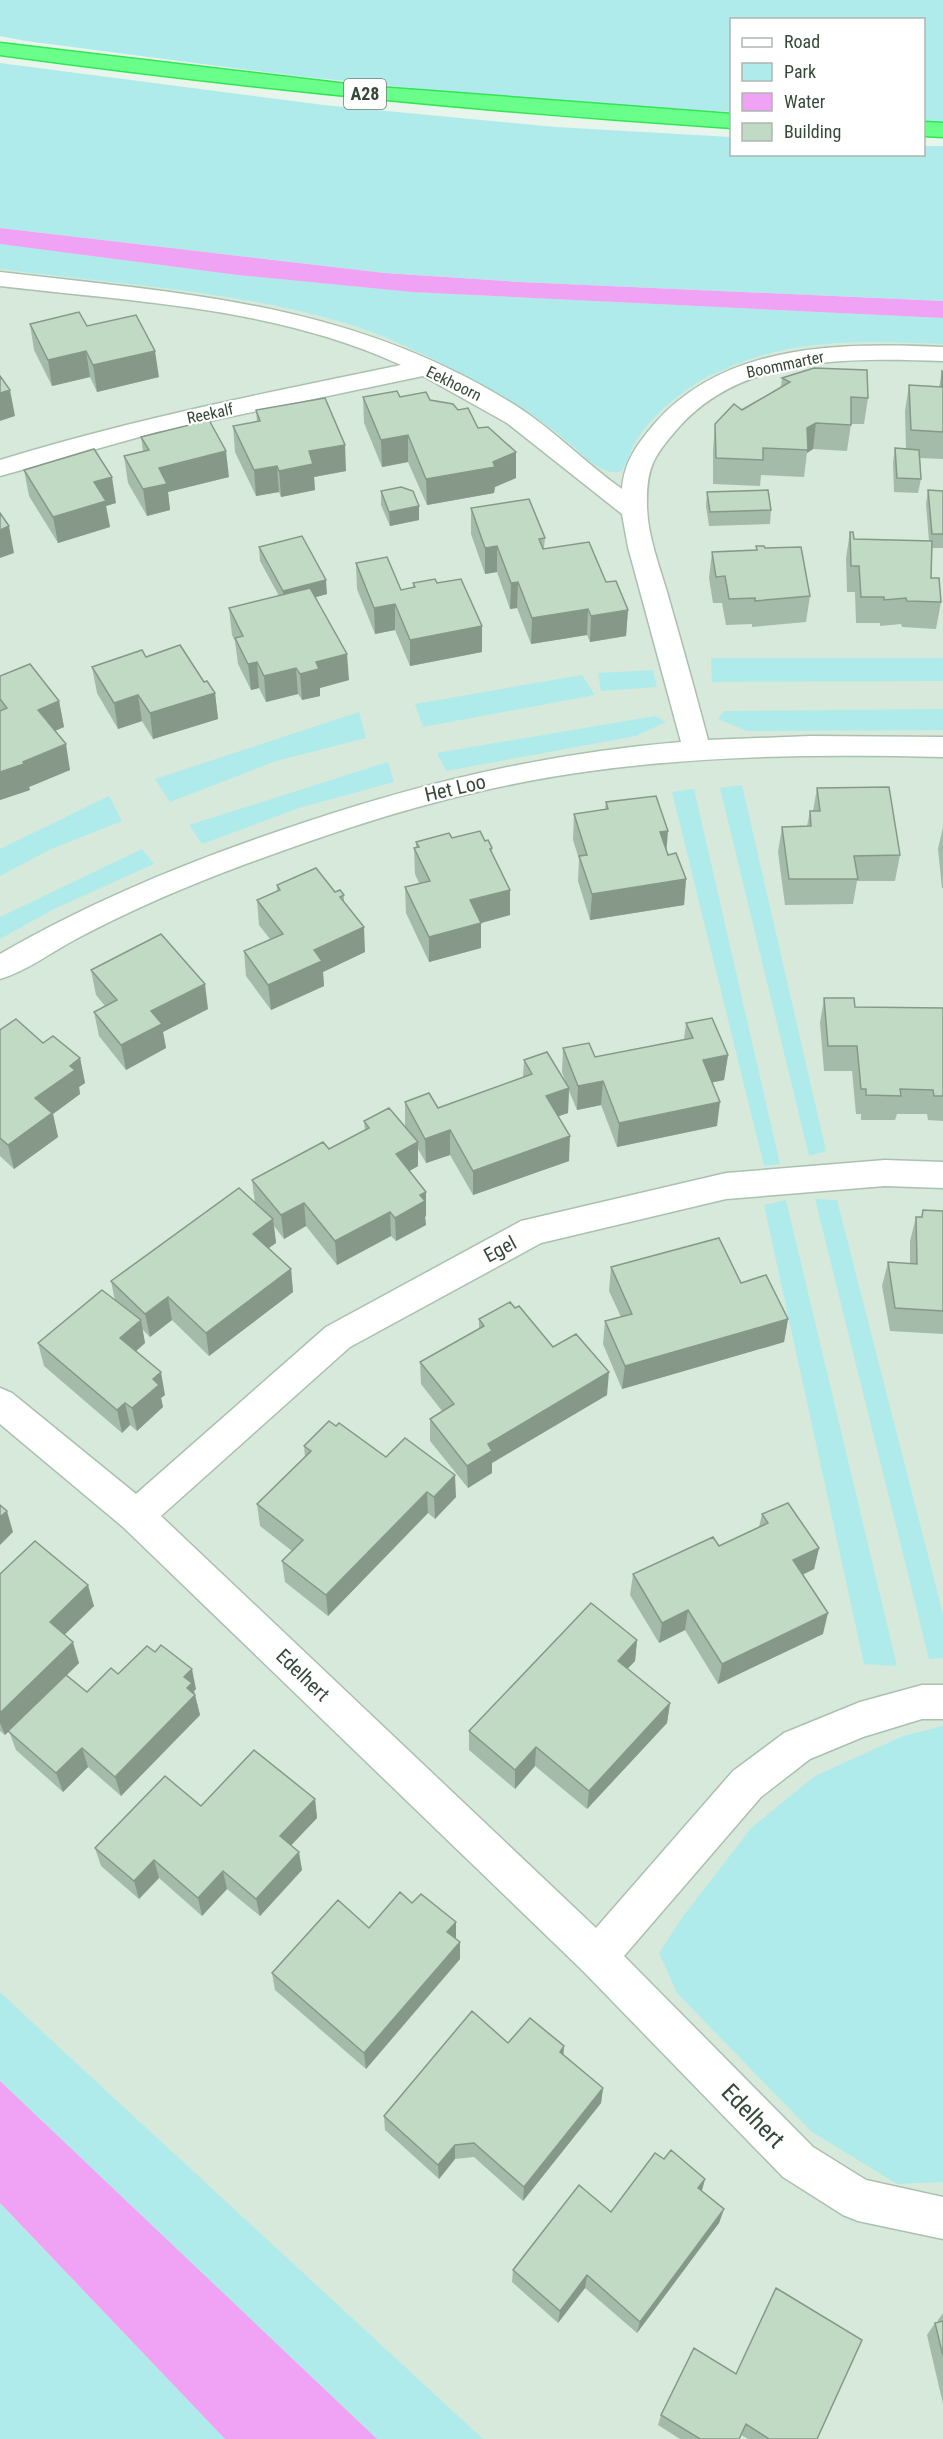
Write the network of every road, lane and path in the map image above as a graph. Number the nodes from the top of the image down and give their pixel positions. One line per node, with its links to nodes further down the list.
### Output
1 (0, 50): 2 (highway, A28)
2 (730, 122)
3 (925, 129): 4 (highway)
4 (943, 130)
5 (0, 279): 7 (street, Eekhoorn)
6 (943, 354): 9 (street, Boommarter)
7 (423, 368): 8 (street, Reekalf); 9 (street, Eekhoorn)
8 (0, 468)
9 (634, 510): 11 (street)
10 (943, 747): 11 (street, Het Loo)
11 (697, 750): 12 (street, Het Loo)
12 (0, 968)
13 (943, 1176): 15 (street, Egel)
14 (0, 1403): 15 (street, Edelhert)
15 (136, 1516): 17 (street, Edelhert)
16 (943, 1702): 17 (street)
17 (597, 1957): 18 (street, Edelhert)
18 (943, 2218)

